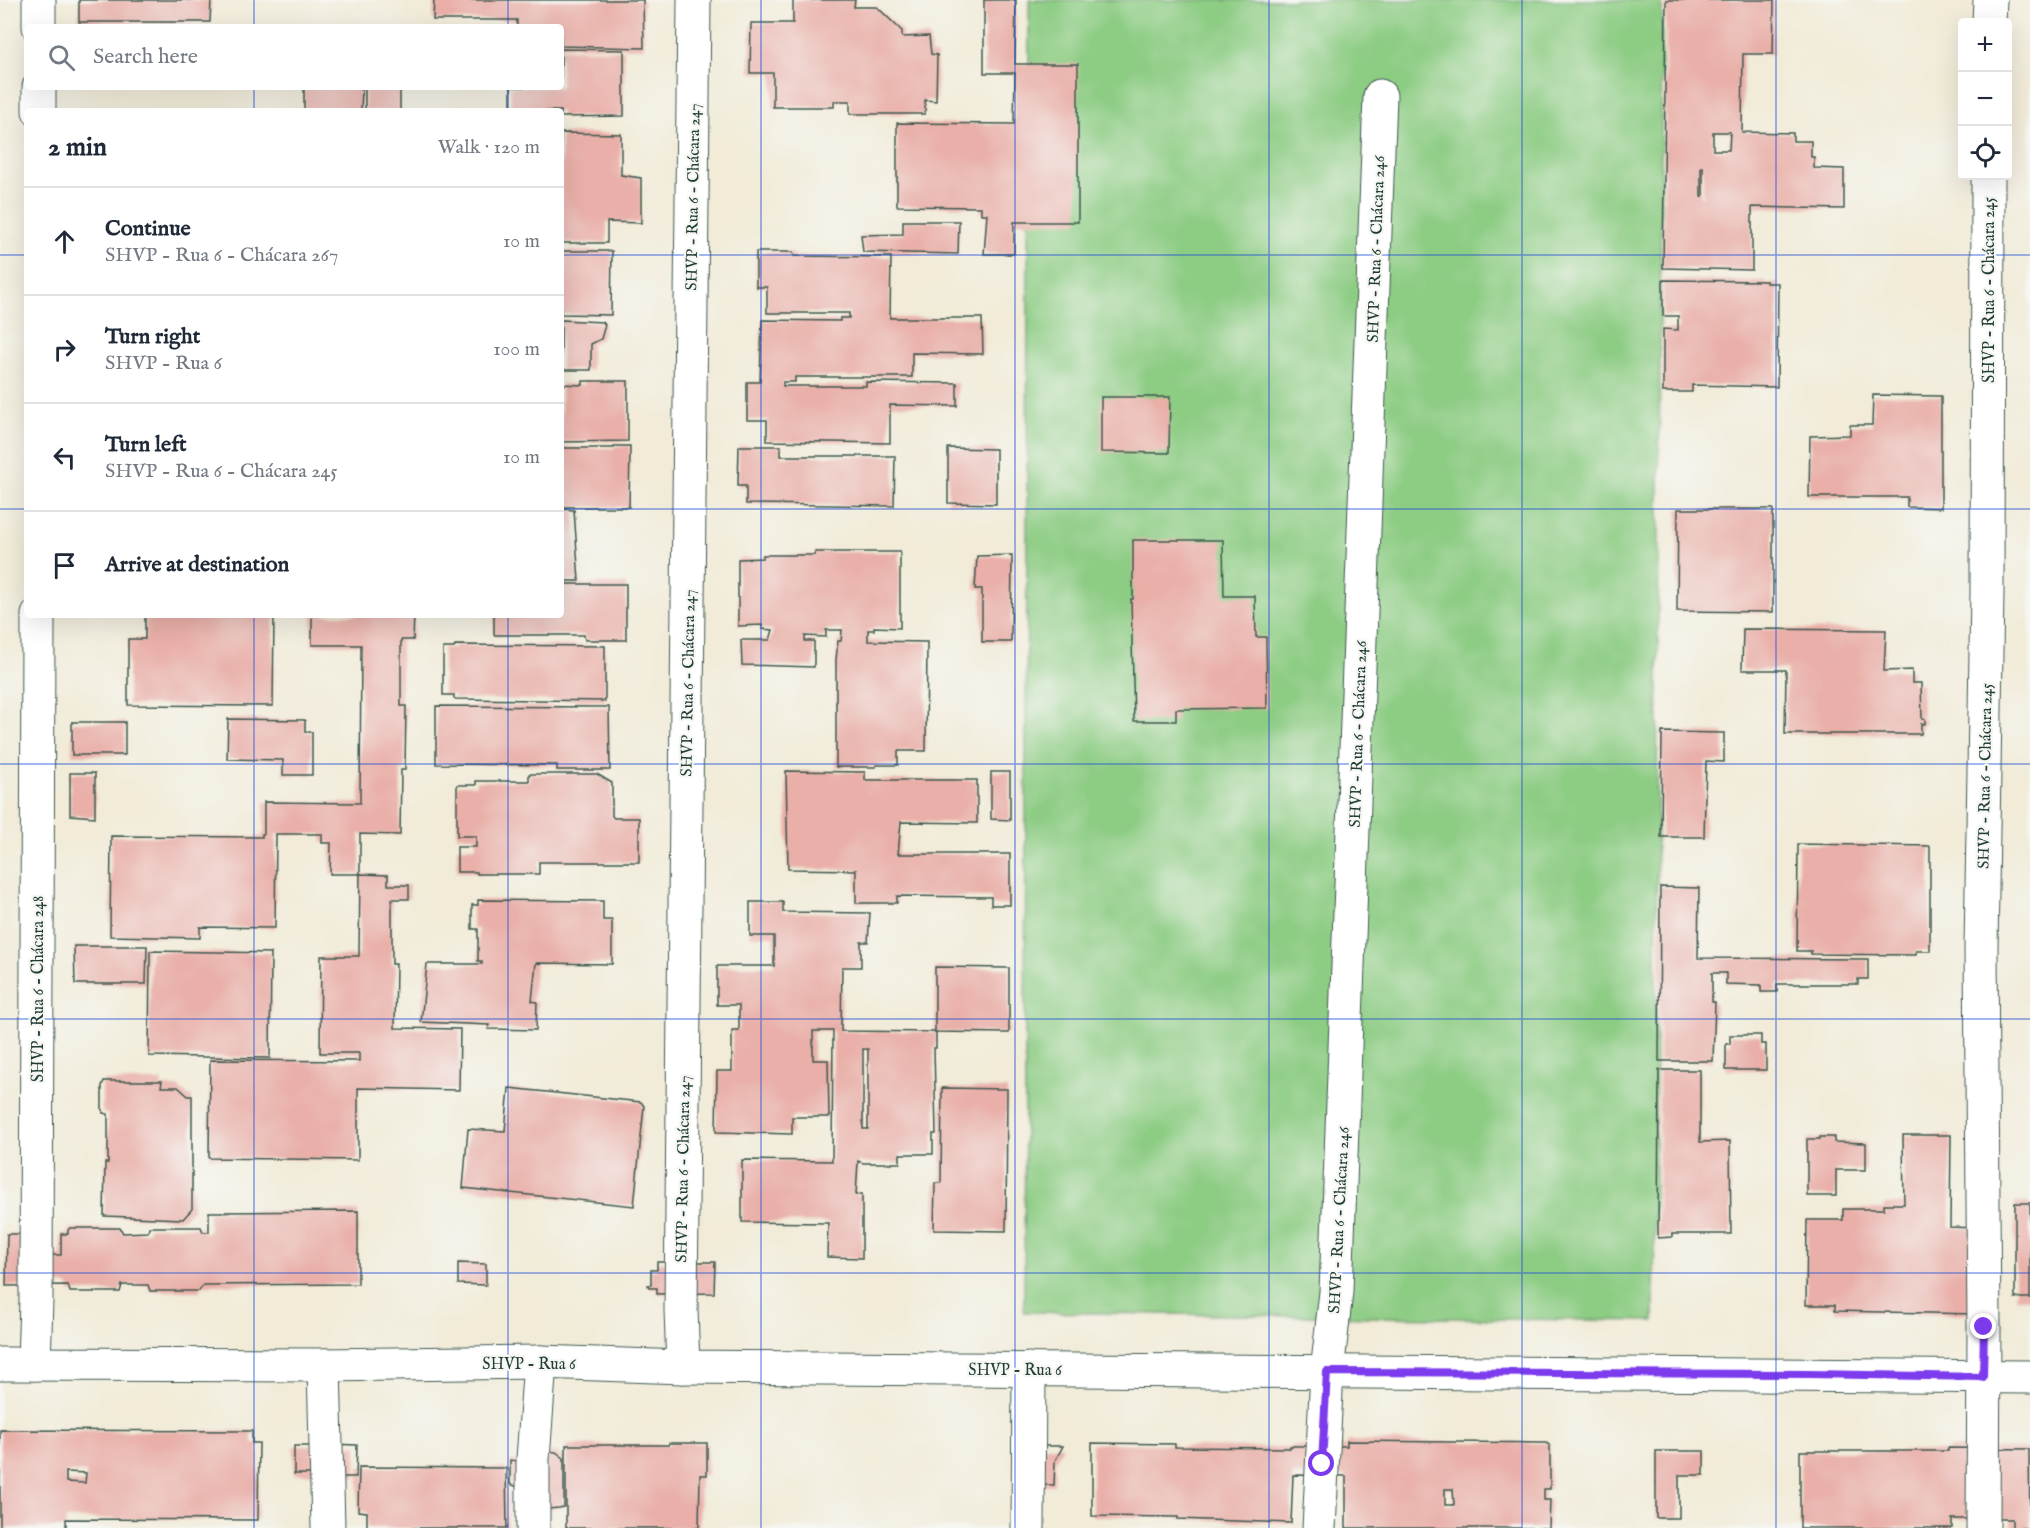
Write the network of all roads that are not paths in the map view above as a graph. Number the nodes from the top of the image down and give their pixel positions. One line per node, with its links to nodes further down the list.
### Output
1 (39, 0): 5 (street)
2 (694, 0): 15 (street, SHVP - Rua 6 - Chácara 247)
3 (1990, 0): 4 (street)
4 (1989, 18)
5 (39, 24)
6 (39, 90): 8 (street)
7 (1380, 96): 17 (street, SHVP - Rua 6 - Chácara 246)
8 (39, 108)
9 (1988, 180): 18 (street, SHVP - Rua 6 - Chácara 245)
10 (38, 618): 13 (street, SHVP - Rua 6 - Chácara 248)
11 (540, 1362): 14 (street, SHVP - Rua 6); 15 (street, SHVP - Rua 6); 21 (street)
12 (0, 1364): 13 (street, SHVP - Rua 6)
13 (34, 1364): 14 (street, SHVP - Rua 6)
14 (324, 1365): 20 (street)
15 (682, 1367): 16 (street, SHVP - Rua 6)
16 (1029, 1369): 17 (street, SHVP - Rua 6); 22 (street)
17 (1327, 1372): 18 (street, SHVP - Rua 6); 23 (street, SHVP - Rua 6 - Chácara 246)
18 (1983, 1377): 19 (street, SHVP - Rua 6); 24 (street, SHVP - Rua 6 - Chácara 245)
19 (2030, 1377)
20 (328, 1528)
21 (533, 1528)
22 (1028, 1528)
23 (1318, 1528)
24 (1983, 1528)

